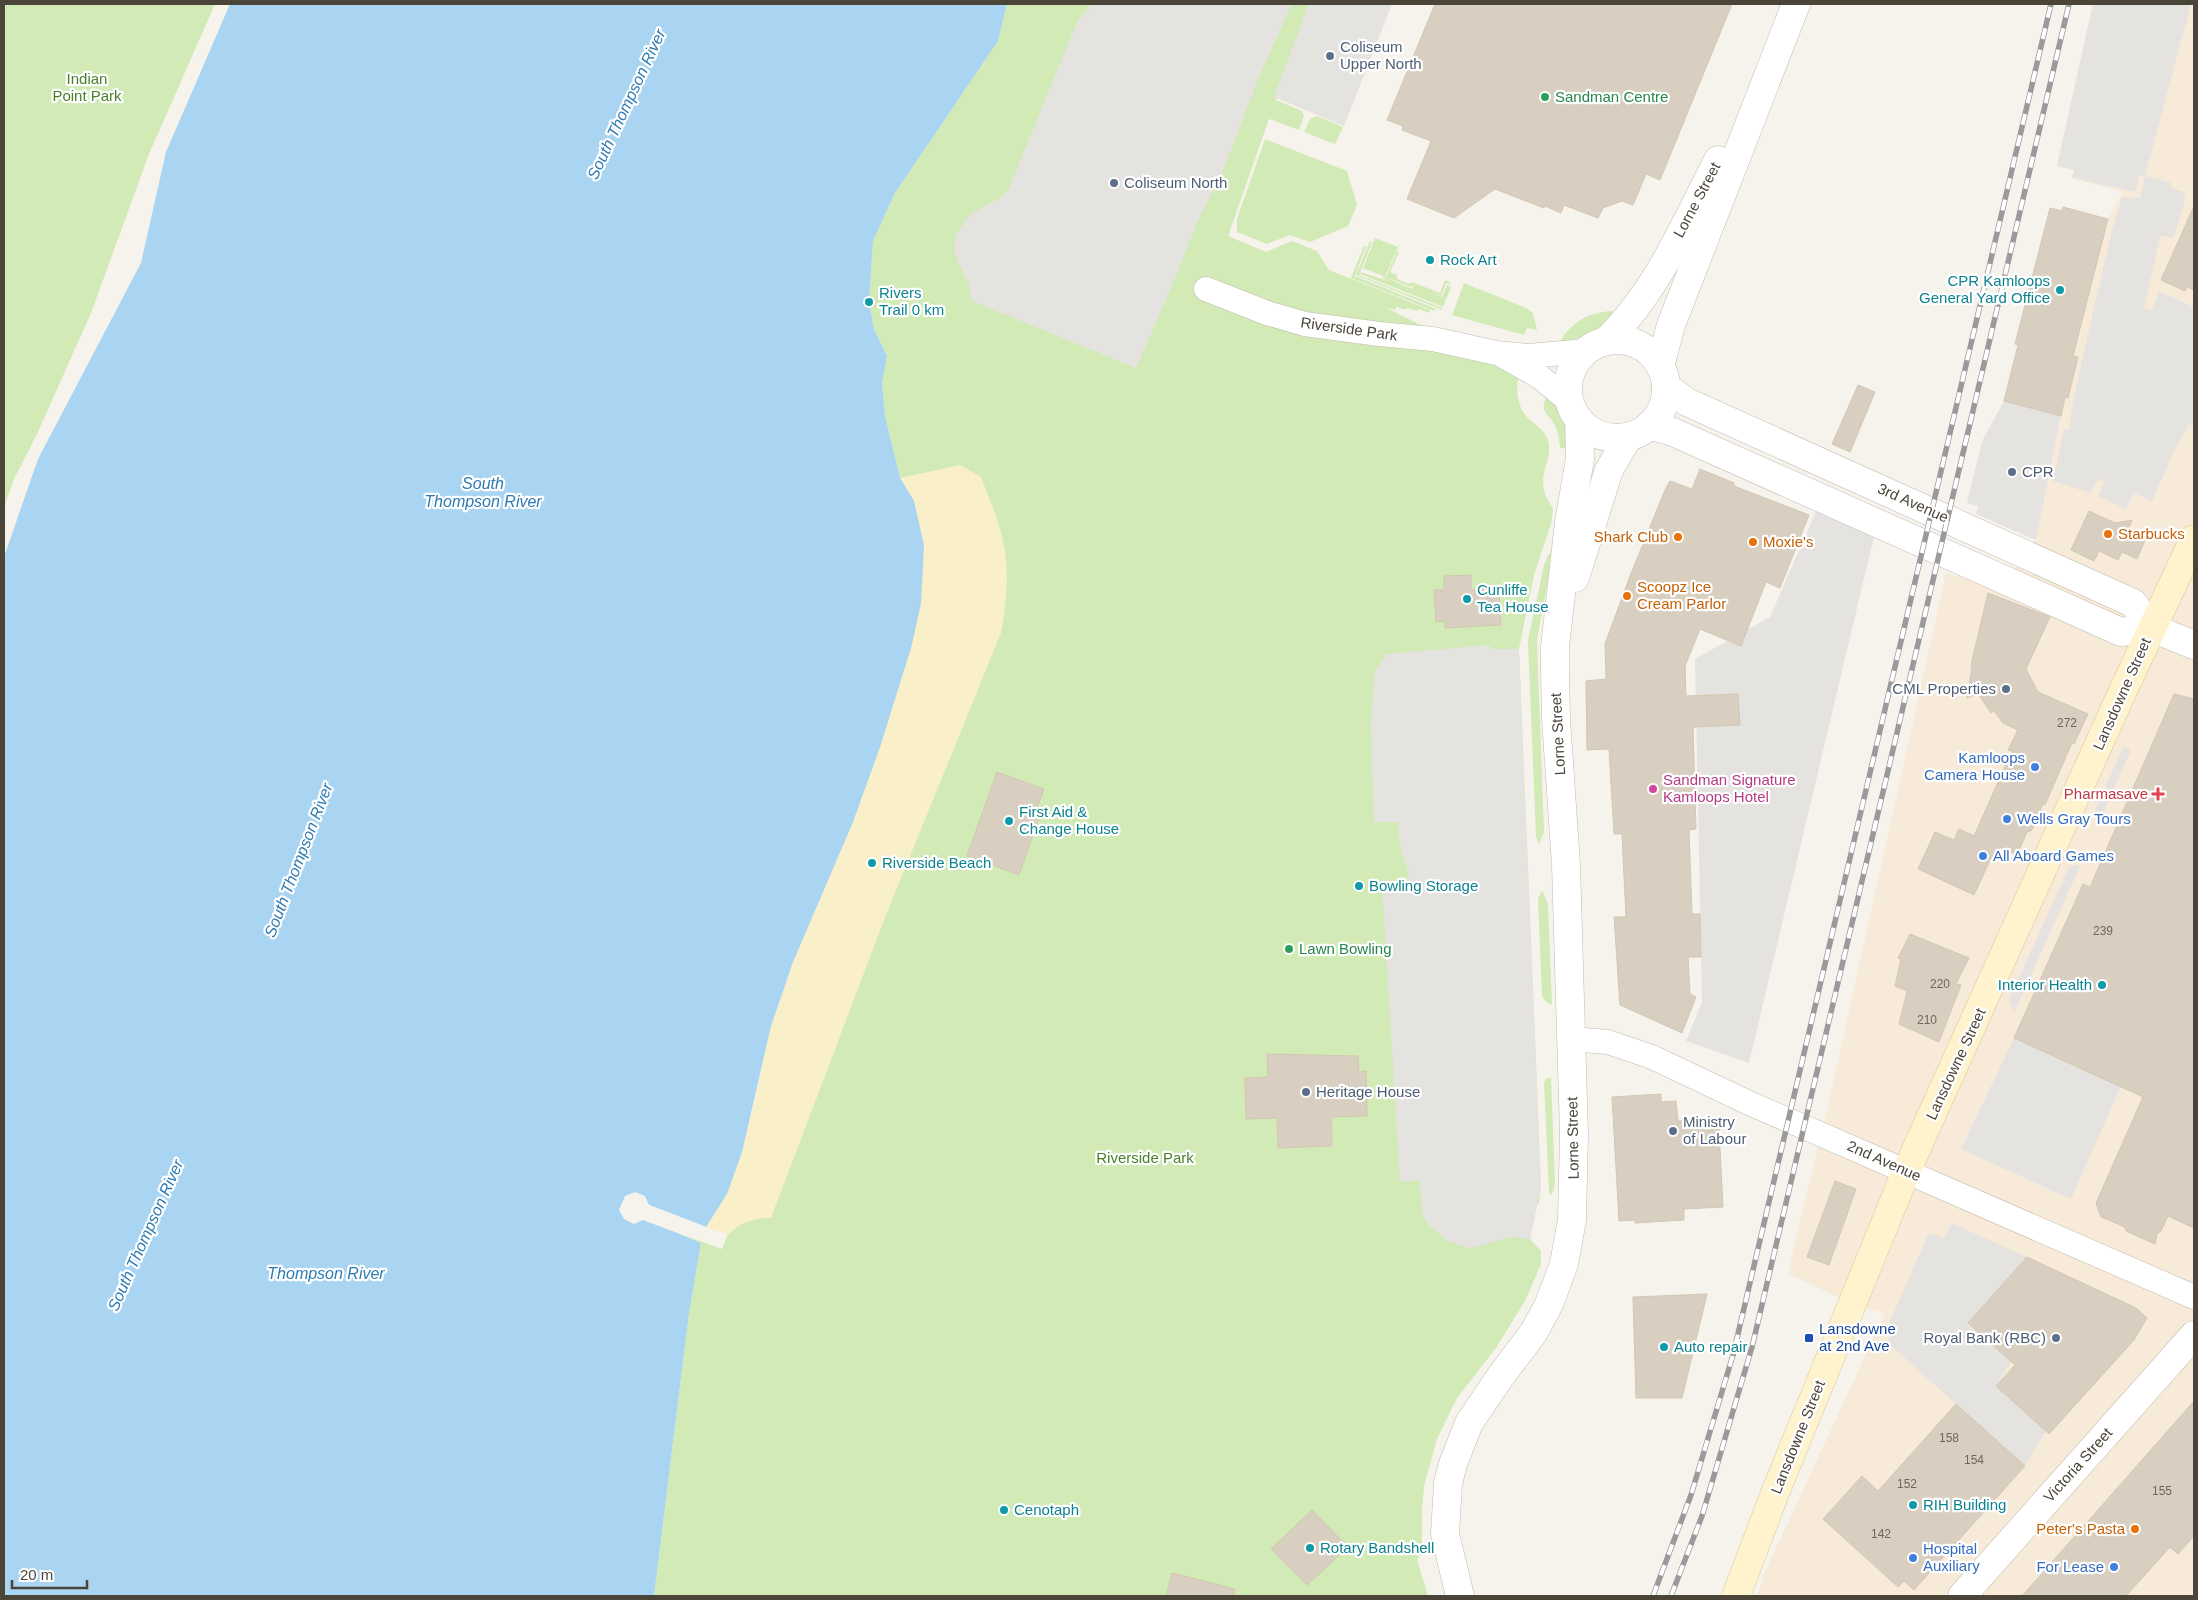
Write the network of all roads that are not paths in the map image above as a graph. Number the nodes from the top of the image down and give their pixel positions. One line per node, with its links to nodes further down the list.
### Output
1 (1796, 4): 2 (street, Lorne Street)
2 (1777, 51): 4 (street, Lorne Street); 6 (street, Lorne Street)
3 (1206, 289): 5 (street, Riverside Park)
4 (1596, 346): 5 (street, Riverside Park); 6 (street); 7 (street)
5 (1496, 353): 7 (street, Riverside Park)
6 (1663, 376): 8 (street); 10 (street, 3rd Avenue)
7 (1574, 411): 8 (street); 12 (street, Lorne Street)
8 (1639, 431): 10 (street); 12 (street, Lorne Street)
9 (2194, 539): 10 (main road, Lansdowne Street)
10 (2152, 628): 11 (street); 14 (main road, Lansdowne Street)
11 (2194, 645)
12 (1555, 647): 13 (street, Lorne Street)
13 (1571, 1039): 14 (street, 2nd Avenue); 17 (street, Lorne Street)
14 (1906, 1172): 15 (street, 2nd Avenue); 18 (main road, Lansdowne Street)
15 (2194, 1297)
16 (2194, 1335): 19 (street, Victoria Street)
17 (1460, 1596)
18 (1736, 1596)
19 (1962, 1596)

